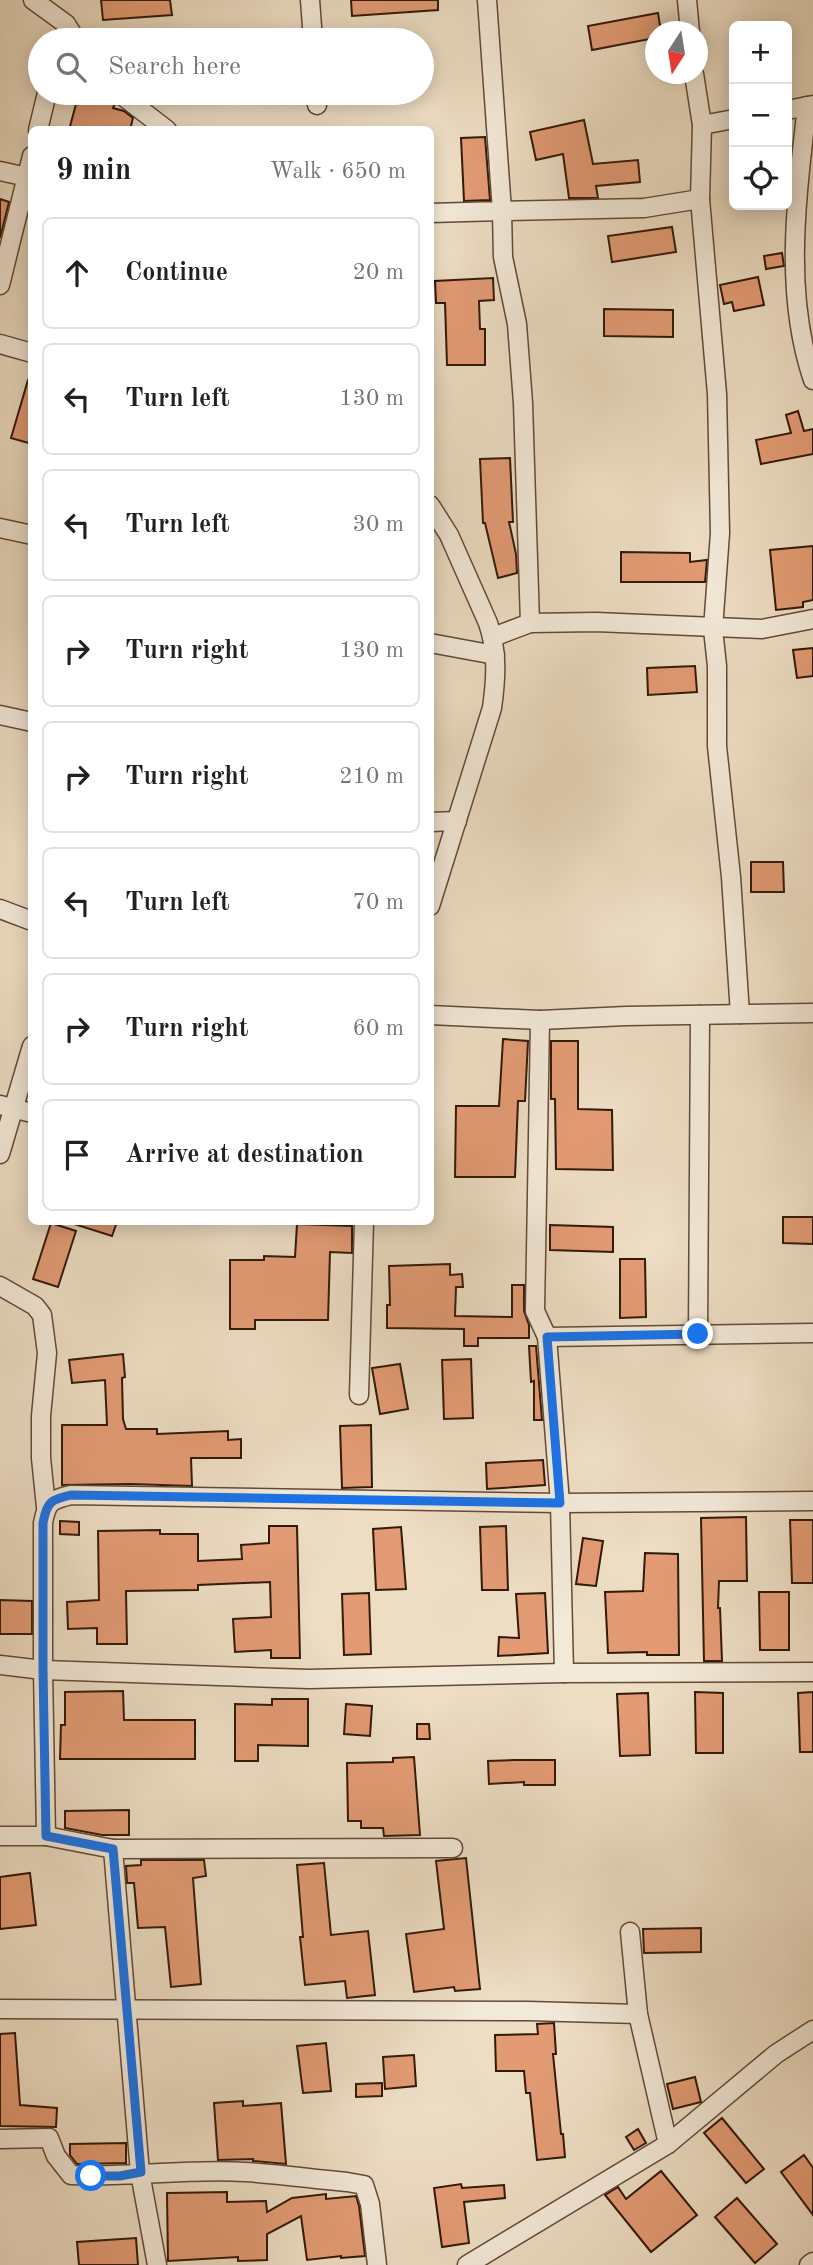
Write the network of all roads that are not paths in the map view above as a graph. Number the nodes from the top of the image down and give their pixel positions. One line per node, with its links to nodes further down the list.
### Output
1 (33, 0): 6 (street)
2 (310, 0): 7 (street)
3 (487, 0): 21 (street)
4 (687, 0): 5 (street)
5 (689, 21)
6 (60, 28)
7 (312, 28)
8 (696, 84): 14 (street)
9 (44, 105): 15 (street)
10 (135, 105): 16 (street)
11 (810, 106): 12 (street); 26 (street)
12 (792, 109)
13 (729, 120): 14 (street)
14 (702, 125): 20 (street)
15 (39, 126)
16 (162, 126)
17 (0, 171): 19 (street)
18 (28, 173): 19 (street)
19 (27, 177): 23 (street)
20 (700, 200): 21 (street); 32 (street)
21 (502, 211): 22 (street); 31 (street)
22 (434, 213)
23 (0, 285)
24 (0, 344): 25 (street)
25 (28, 352)
26 (813, 380)
27 (434, 511): 34 (street)
28 (0, 528): 29 (street)
29 (28, 534)
30 (813, 618): 32 (street)
31 (530, 623): 32 (street); 34 (street)
32 (713, 629): 43 (street)
33 (434, 643): 34 (street)
34 (494, 646): 37 (street)
35 (0, 715): 36 (street)
36 (28, 721)
37 (457, 821): 38 (street); 39 (street)
38 (434, 822)
39 (434, 893)
40 (0, 909): 41 (street)
41 (28, 920)
42 (813, 1013): 43 (street)
43 (740, 1014): 45 (street)
44 (434, 1015): 46 (street)
45 (700, 1015): 46 (street); 54 (street)
46 (540, 1020): 55 (street)
47 (28, 1056): 48 (street)
48 (7, 1107): 49 (street); 50 (street)
49 (28, 1112)
50 (0, 1154)
51 (364, 1225): 56 (street)
52 (0, 1286): 59 (street)
53 (813, 1333): 54 (street)
54 (698, 1334): 55 (street)
55 (547, 1337): 58 (street)
56 (359, 1395)
57 (813, 1501): 58 (street)
58 (560, 1503): 59 (street); 63 (street)
59 (46, 1507): 61 (street)
60 (0, 1665): 61 (street)
61 (43, 1670): 63 (street); 65 (street)
62 (813, 1672): 63 (street)
63 (564, 1673)
64 (0, 1836): 65 (street)
65 (46, 1836): 67 (street)
66 (453, 1847): 67 (street)
67 (113, 1849): 70 (street)
68 (631, 1932): 71 (street)
69 (0, 2009): 70 (street)
70 (127, 2011): 71 (street); 75 (street)
71 (638, 2014): 74 (street)
72 (813, 2030): 74 (street)
73 (0, 2139): 75 (street)
74 (668, 2144): 78 (street)
75 (141, 2172): 76 (street); 77 (street)
76 (157, 2265)
77 (377, 2265)
78 (467, 2265)

